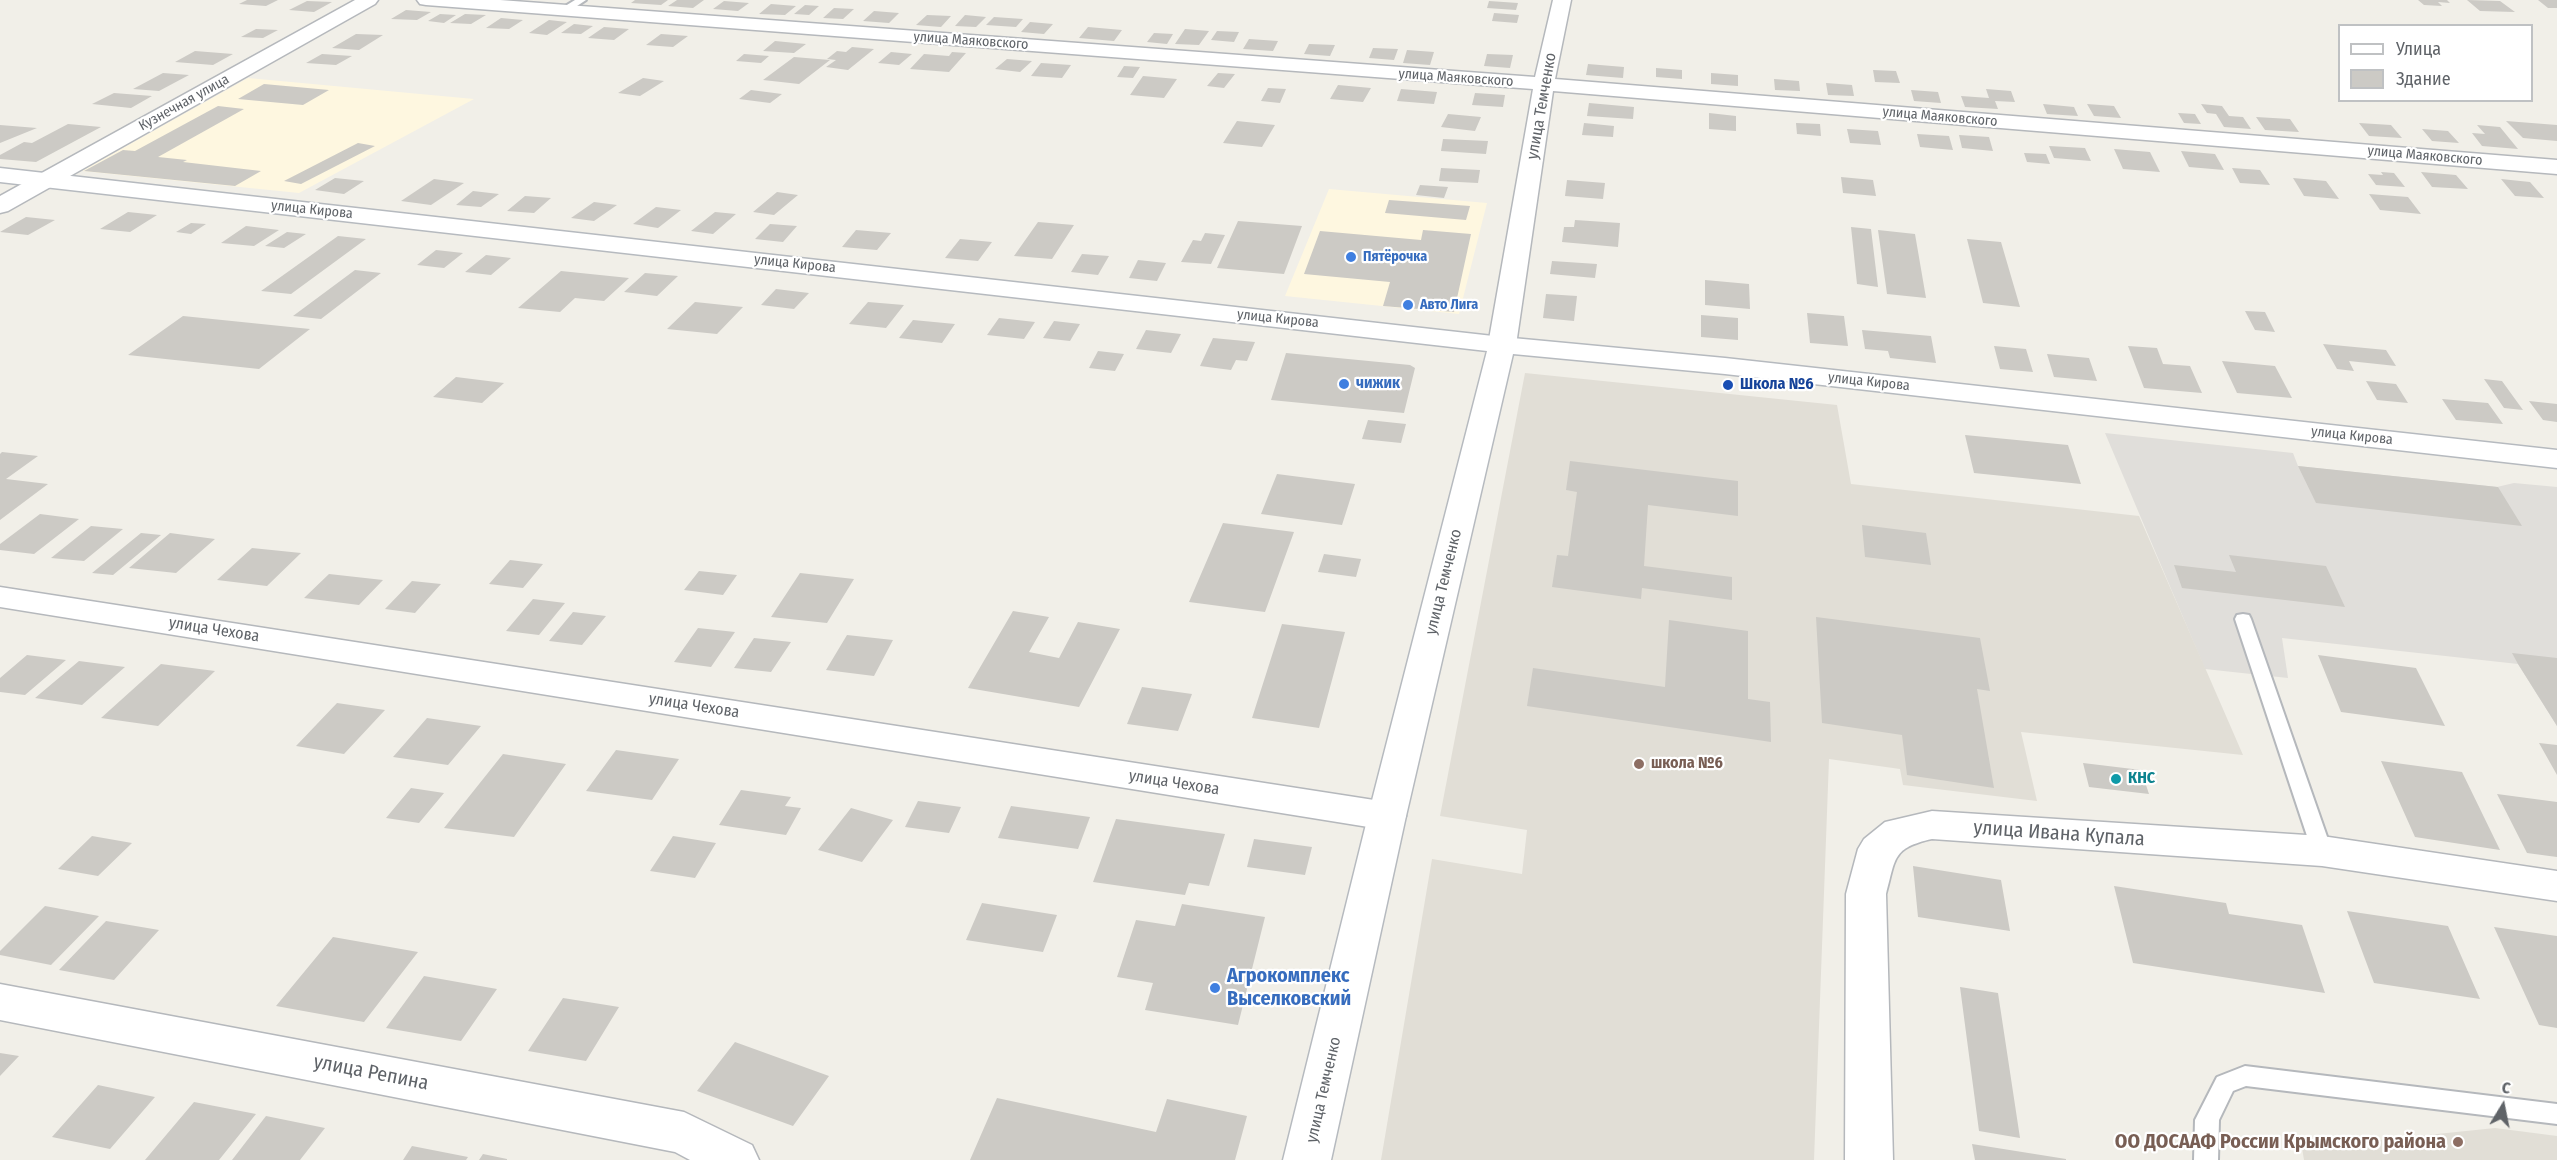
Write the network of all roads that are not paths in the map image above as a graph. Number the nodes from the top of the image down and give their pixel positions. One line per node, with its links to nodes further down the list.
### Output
1 (369, 0): 8 (street, Кузнечная улица)
2 (426, 0): 4 (street, улица Маяковского)
3 (1562, 0): 5 (street, улица Темченко)
4 (573, 5): 5 (street, улица Маяковского)
5 (1544, 84): 6 (street, улица Маяковского); 10 (street, улица Темченко)
6 (2557, 167)
7 (0, 175): 8 (street, улица Кирова)
8 (45, 180): 9 (street, Кузнечная улица); 10 (street, улица Кирова)
9 (0, 206)
10 (1502, 345): 11 (street, улица Кирова); 14 (street, улица Темченко)
11 (2557, 459)
12 (0, 597): 14 (street, улица Чехова)
13 (2243, 619): 15 (lane)
14 (1388, 816): 20 (street, улица Темченко)
15 (2322, 851): 16 (street, улица Ивана Купала); 21 (street, улица Ивана Купала)
16 (2557, 886)
17 (0, 1002): 19 (street, улица Репина)
18 (2557, 1114): 22 (lane)
19 (735, 1160)
20 (1307, 1160)
21 (1869, 1160)
22 (2206, 1160)

